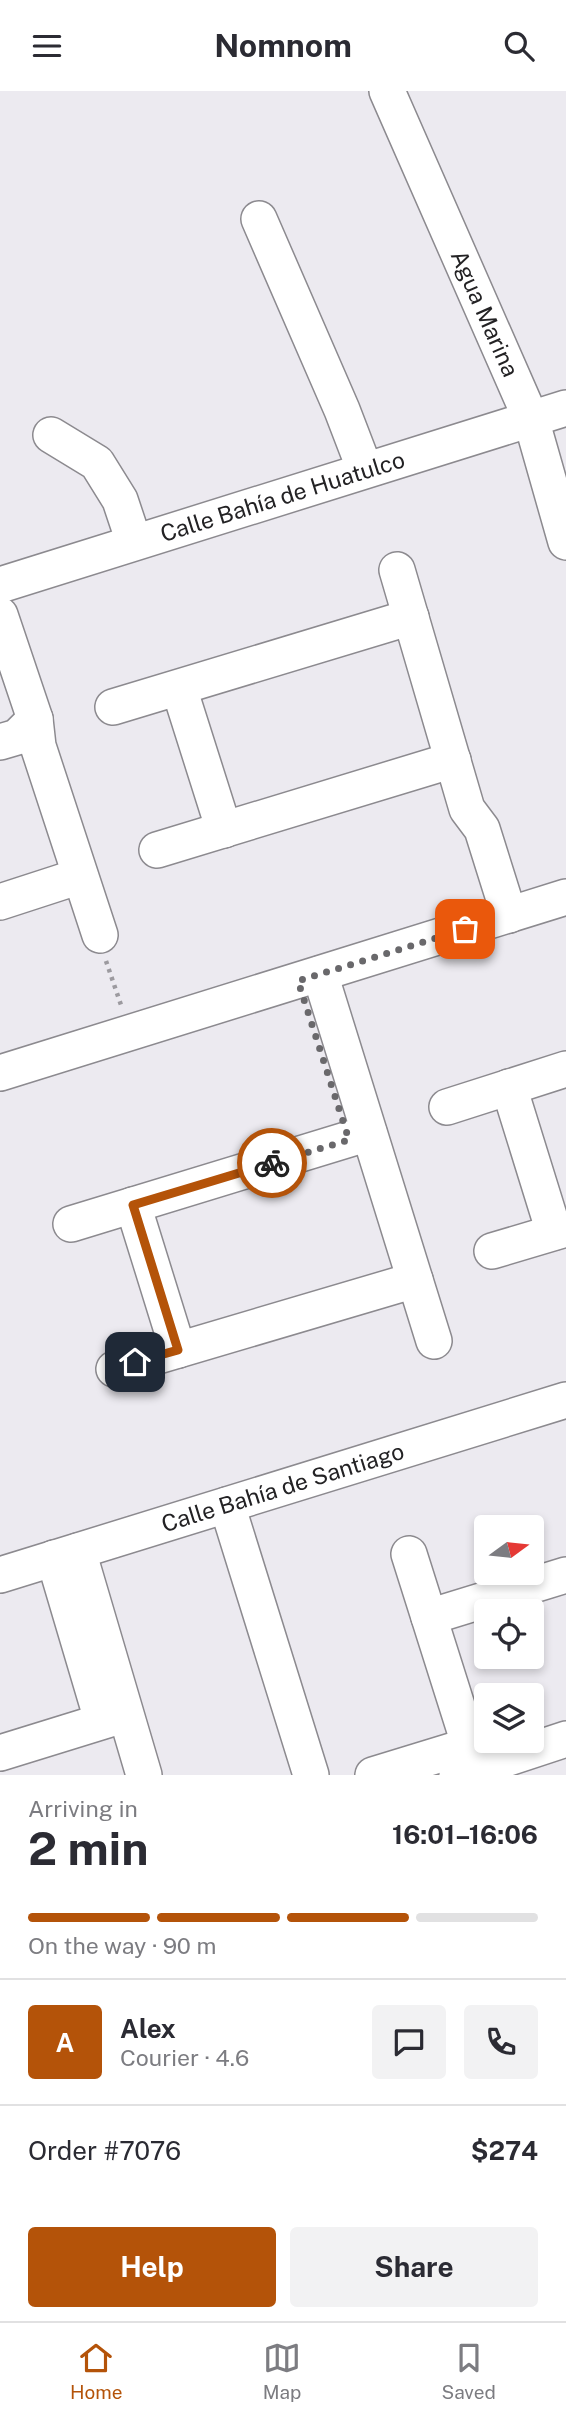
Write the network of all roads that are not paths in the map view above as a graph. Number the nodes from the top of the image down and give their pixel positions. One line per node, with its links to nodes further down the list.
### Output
1 (387, 91): 4 (street, Agua Marina)
2 (260, 219): 6 (street)
3 (566, 408): 4 (street, Calle Bahía de Huatulco)
4 (531, 419): 6 (street, Calle Bahía de Huatulco); 8 (street, Agua Marina)
5 (51, 435): 7 (street)
6 (365, 470): 7 (street, Calle Bahía de Huatulco)
7 (134, 542): 10 (street, Calle Bahía de Huatulco)
8 (566, 542)
9 (397, 570): 12 (street)
10 (0, 585)
11 (0, 615): 16 (street)
12 (411, 617): 14 (street); 17 (street)
13 (0, 687): 16 (street)
14 (179, 688): 15 (street); 18 (street)
15 (113, 707)
16 (22, 736): 20 (street)
17 (453, 761): 18 (street); 23 (street)
18 (223, 830): 19 (street)
19 (158, 850)
20 (80, 876): 22 (street); 24 (street)
21 (566, 897): 23 (street)
22 (0, 902)
23 (499, 918): 25 (street)
24 (100, 935)
25 (309, 977): 27 (street); 30 (street)
26 (566, 1069): 28 (street)
27 (0, 1073)
28 (509, 1087): 29 (street); 33 (street)
29 (447, 1107)
30 (359, 1137): 31 (street); 35 (street)
31 (133, 1205): 32 (street); 37 (street)
32 (72, 1224)
33 (560, 1230): 34 (street)
34 (492, 1251)
35 (415, 1280): 36 (street); 37 (street)
36 (434, 1341)
37 (178, 1350): 38 (street)
38 (114, 1369)
39 (566, 1400): 40 (street, Calle Bahía de Santiago)
40 (227, 1505): 42 (street, Calle Bahía de Santiago); 51 (street)
41 (409, 1554): 45 (street)
42 (66, 1555): 43 (street, Calle Bahía de Santiago); 46 (street)
43 (0, 1575)
44 (566, 1575): 45 (street)
45 (429, 1617): 49 (street)
46 (114, 1718): 48 (street); 50 (street)
47 (566, 1739): 49 (street)
48 (0, 1753)
49 (468, 1763): 52 (street)
50 (144, 1775)
51 (311, 1775)
52 (373, 1775)

